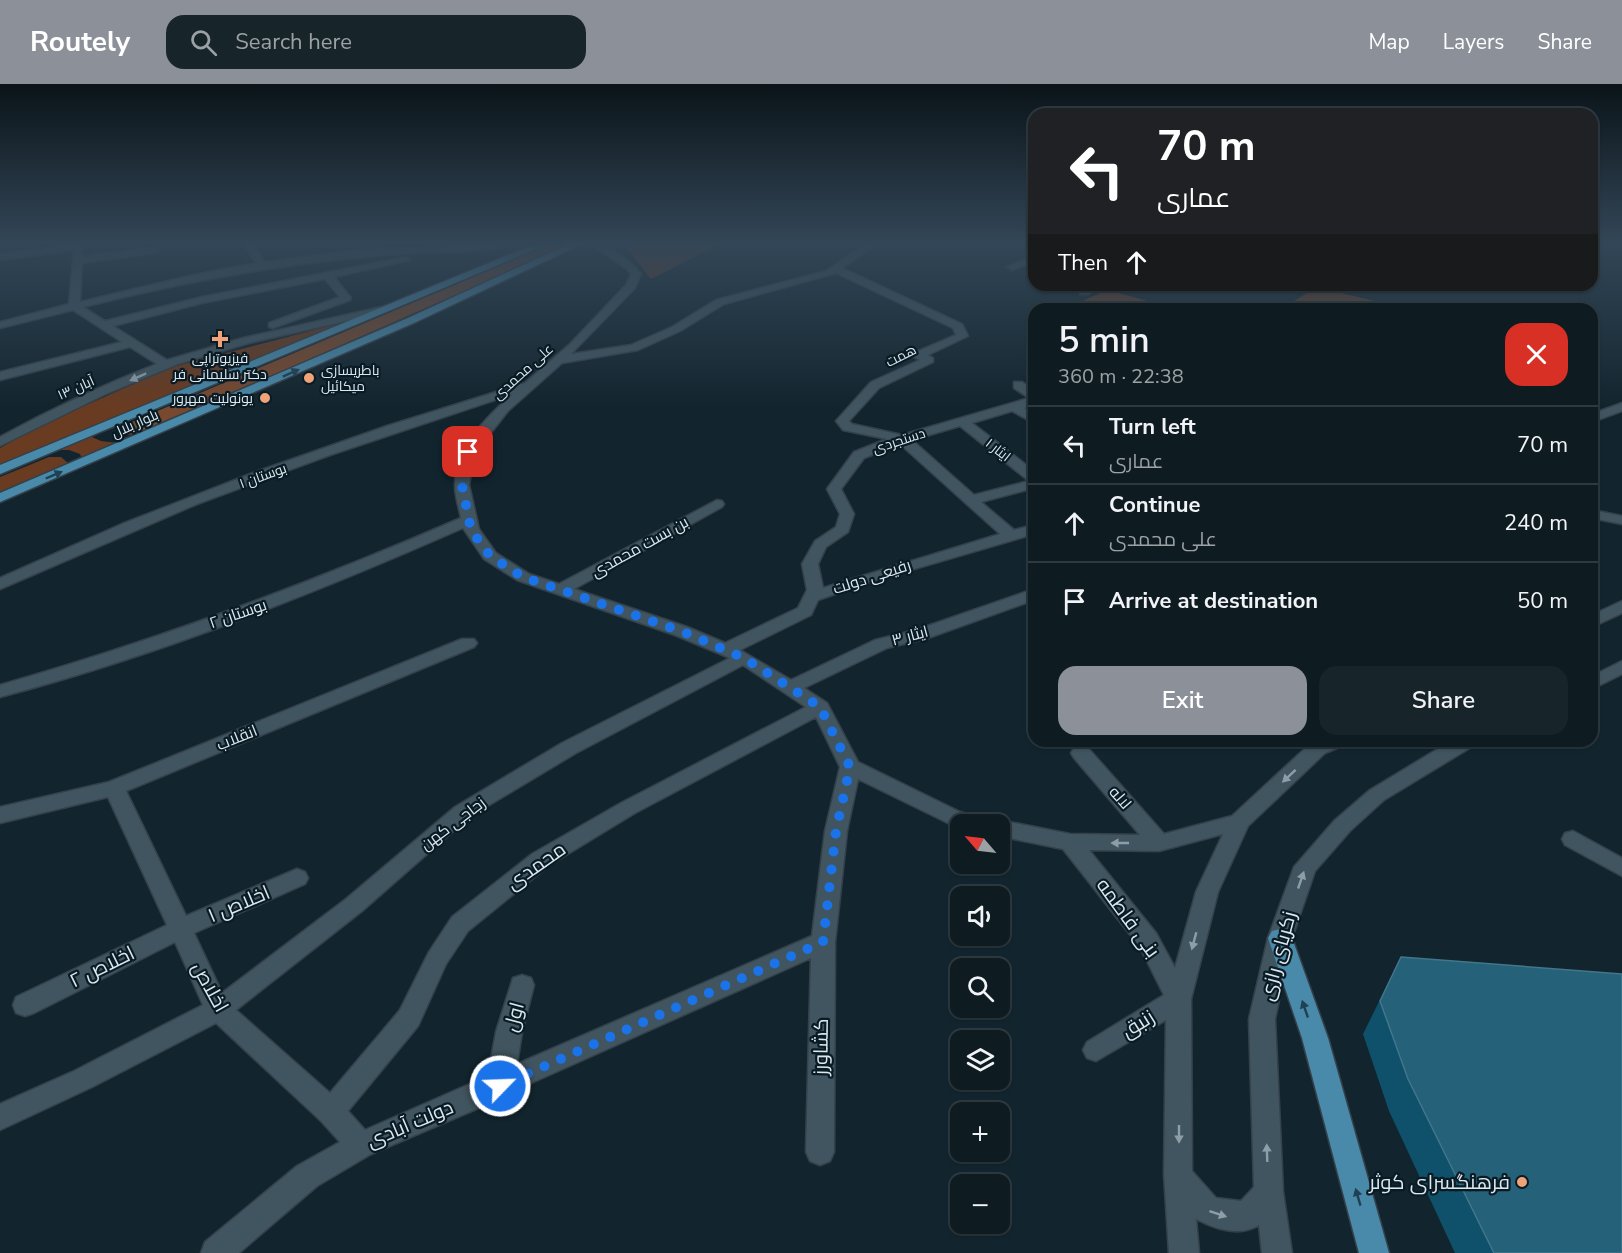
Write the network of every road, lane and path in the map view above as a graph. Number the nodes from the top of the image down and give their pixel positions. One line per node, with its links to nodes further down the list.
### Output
1 (74, 299): 10 (street)
2 (105, 299): 10 (street)
3 (209, 299): 13 (street)
4 (342, 299): 16 (street)
5 (417, 299): 11 (main road, بلوار بلال)
6 (459, 299): 30 (main road, بلوار بلال, one-way to 6)
7 (619, 299): 15 (street, علی محمدی)
8 (733, 299): 15 (street)
9 (899, 299): 28 (street, همت)
10 (74, 306): 12 (street); 13 (street)
11 (397, 307): 16 (street, ۱۳ آبان); 27 (main road, بلوار بلال)
12 (0, 325)
13 (103, 325): 14 (street)
14 (132, 343): 16 (street); 17 (street)
15 (558, 360): 18 (street, علی محمدی)
16 (165, 365): 29 (street, ۱۳ آبان, one-way to 29)
17 (0, 376)
18 (532, 383): 40 (street, علی محمدی); 44 (street, بوستان ۱)
19 (1018, 385): 20 (street)
20 (1028, 392)
21 (1028, 403): 22 (street, دستجردی)
22 (1014, 407): 24 (street); 26 (street, دستجردی)
23 (1622, 408): 25 (street)
24 (1028, 415)
25 (1598, 416)
26 (963, 422): 28 (street, دستجردی); 32 (street, ۱ ایثار)
27 (102, 428): 30 (main road); 31 (main road, بلوار بلال)
28 (903, 439): 35 (street); 46 (street, دستجردی)
29 (0, 440)
30 (136, 440): 34 (main road, بلوار بلال, one-way to 30)
31 (0, 470)
32 (1028, 473)
33 (1028, 486): 35 (street)
34 (0, 498)
35 (970, 500): 43 (street)
36 (717, 504): 45 (street, بن بست محمدی)
37 (1622, 504): 38 (street)
38 (1598, 514)
39 (1598, 515): 41 (street)
40 (470, 520): 45 (street, علی محمدی); 55 (street, بوستان ۲)
41 (1622, 520)
42 (1028, 531): 43 (street, رفیعی دولت)
43 (1011, 536): 46 (street, رفیعی دولت)
44 (0, 584)
45 (562, 589): 51 (street, علی محمدی)
46 (812, 597): 51 (street, رفیعی دولت)
47 (1028, 597): 54 (street, ایثار ۳)
48 (1622, 606): 49 (street)
49 (1598, 618)
50 (468, 643): 61 (street, انقلاب)
51 (734, 654): 54 (street, علی محمدی); 77 (street, زجاجی کهن)
52 (1622, 668): 53 (street)
53 (1598, 680)
54 (791, 687): 56 (street, علی محمدی)
55 (0, 691)
56 (820, 707): 60 (street); 80 (street, محمدی)
57 (1316, 747): 64 (street, one-way to 64)
58 (1456, 747): 72 (street, زکریای رازی, one-way to 58)
59 (1081, 753): 68 (street, لاله)
60 (850, 767): 63 (street); 73 (street, کشاورز)
61 (114, 789): 62 (street, انقلاب); 71 (street, اخلاص)
62 (0, 815)
63 (950, 816)
64 (1239, 822): 68 (street); 75 (street, one-way to 75)
65 (1010, 830): 67 (street)
66 (1573, 839): 69 (street)
67 (1070, 842): 68 (street, one-way to 67); 75 (street, بنی فاطمه)
68 (1159, 843)
69 (1622, 868)
70 (297, 878): 71 (street, اخلاص ۱)
71 (180, 929): 76 (street, اخلاص ۲); 77 (street, اخلاص)
72 (1280, 938): 85 (street, زکریای رازی, one-way to 72); 89 (main road, one-way to 72)
73 (823, 942): 79 (street, دولت آبادی); 83 (street, کشاورز)
74 (522, 985): 79 (street, اول)
75 (1179, 999): 78 (street, زنبق); 84 (street, one-way to 84)
76 (25, 1005)
77 (218, 1010): 80 (street, اخلاص); 81 (street)
78 (1096, 1050)
79 (500, 1086): 82 (street, دولت آبادی)
80 (331, 1112): 82 (street, اخلاص)
81 (0, 1117)
82 (361, 1145): 86 (street, دولت آبادی)
83 (820, 1152)
84 (1178, 1174): 85 (street, one-way to 85); 87 (street)
85 (1269, 1192): 88 (street, زکریای رازی)
86 (216, 1253)
87 (1185, 1253)
88 (1277, 1253)
89 (1374, 1253)

